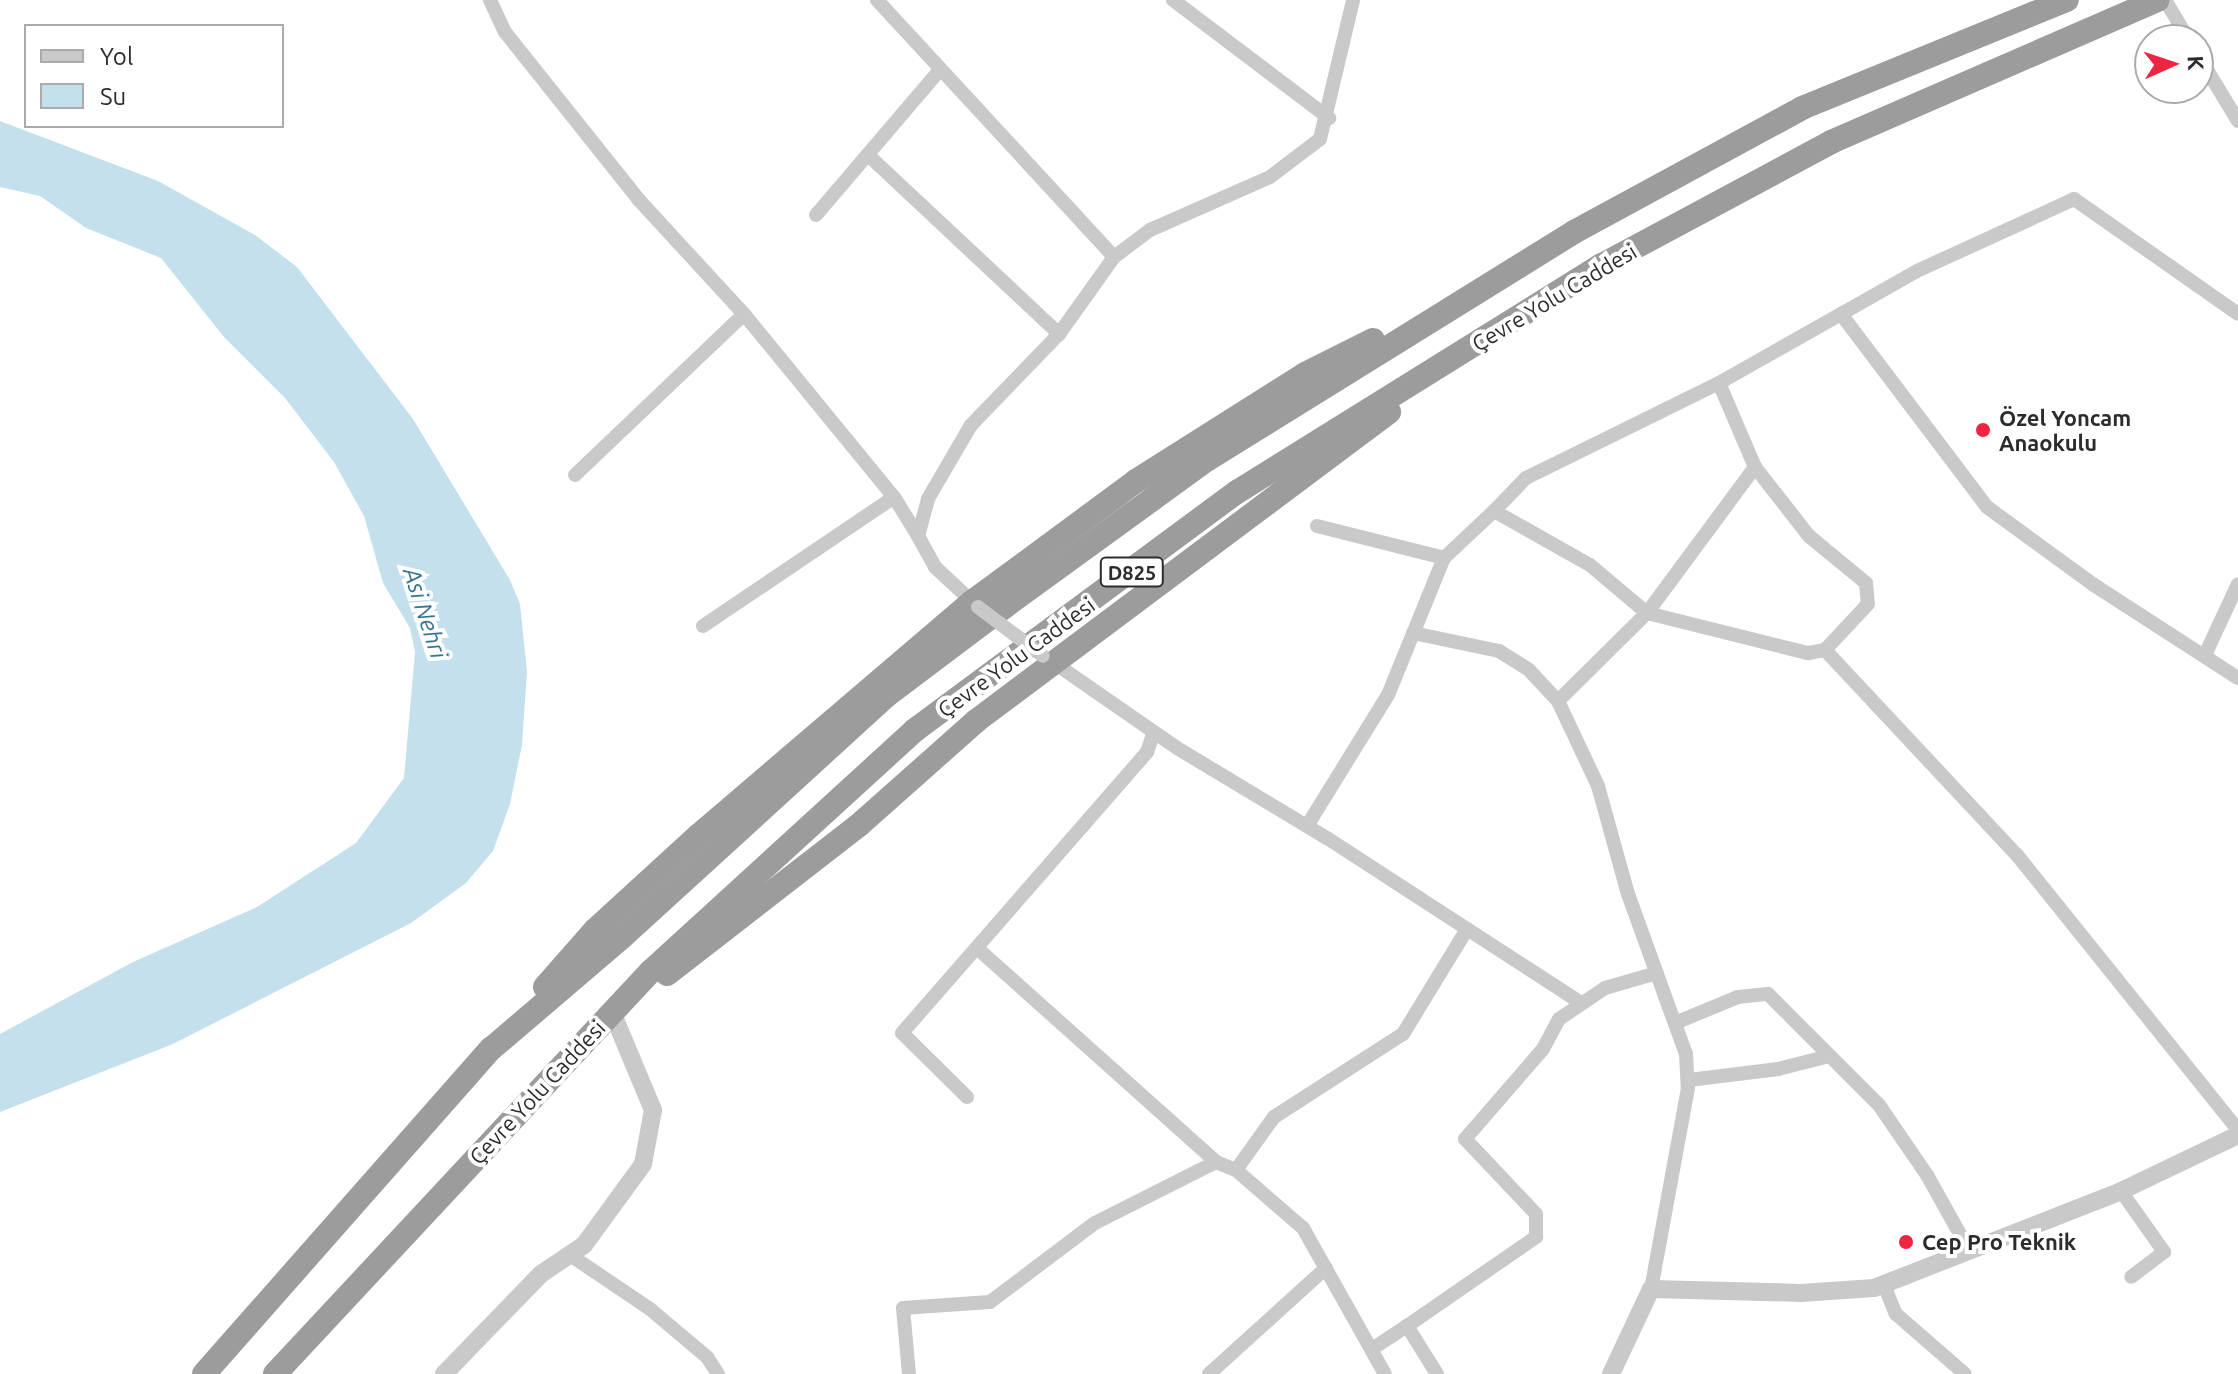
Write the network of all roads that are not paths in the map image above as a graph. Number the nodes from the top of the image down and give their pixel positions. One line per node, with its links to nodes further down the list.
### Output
1 (490, 0): 17 (street)
2 (877, 0): 9 (street)
3 (1173, 0): 11 (street)
4 (1353, 0): 11 (street)
5 (2067, 0): 16 (highway, Çevre Yolu Caddesi / D825)
6 (2157, 0): 21 (highway, Çevre Yolu Caddesi / D825)
7 (2165, 0): 8 (street)
8 (2179, 24)
9 (940, 70): 13 (street); 15 (street)
10 (2214, 81): 12 (street)
11 (1329, 118): 15 (street)
12 (2238, 121)
13 (868, 155): 14 (street); 20 (street)
14 (816, 215)
15 (1114, 257): 20 (street)
16 (1505, 274): 31 (highway); 48 (highway, Çevre Yolu Caddesi / D825)
17 (744, 314): 24 (street); 25 (street)
18 (1841, 314): 19 (street); 22 (street); 36 (street)
19 (2238, 314)
20 (1059, 334): 28 (street)
21 (1451, 359): 37 (highway); 46 (highway, Çevre Yolu Caddesi / D825)
22 (1719, 383): 23 (street); 26 (street)
23 (1755, 467): 32 (street); 35 (street)
24 (575, 475)
25 (894, 497): 28 (street); 33 (street)
26 (1494, 511): 29 (street); 32 (street)
27 (1317, 526): 29 (street)
28 (918, 536): 31 (street)
29 (1444, 558): 34 (street)
30 (2238, 584): 36 (street)
31 (975, 604): 37 (street, bridge); 48 (highway)
32 (1647, 613): 35 (street); 39 (street)
33 (703, 626)
34 (1413, 633): 39 (street); 41 (street)
35 (1825, 650): 52 (street)
36 (2205, 655): 38 (street)
37 (1048, 659): 40 (street); 46 (highway)
38 (2238, 678)
39 (1558, 701): 44 (street)
40 (1154, 732): 41 (street); 43 (street)
41 (1307, 826): 42 (street)
42 (1467, 929): 45 (street); 54 (street)
43 (977, 948): 51 (street); 53 (street)
44 (1657, 973): 45 (street); 47 (street)
45 (1580, 1002): 62 (street)
46 (612, 1012): 57 (street); 65 (highway, Çevre Yolu Caddesi / D825)
47 (1675, 1023): 49 (street); 50 (street)
48 (491, 1049): 64 (highway, Çevre Yolu Caddesi / D825)
49 (1829, 1056): 50 (street); 56 (street)
50 (1689, 1080): 61 (street)
51 (967, 1097)
52 (2238, 1133): 55 (street)
53 (1216, 1162): 54 (street); 68 (street)
54 (1236, 1170): 58 (street)
55 (2121, 1191): 56 (street); 59 (street)
56 (1970, 1252): 60 (street)
57 (570, 1255): 66 (street); 67 (street)
58 (1326, 1268): 63 (street); 69 (street)
59 (2131, 1277)
60 (1884, 1285): 61 (street); 73 (street)
61 (1651, 1289): 72 (street)
62 (1407, 1326): 63 (street); 71 (street)
63 (1372, 1349): 70 (street)
64 (204, 1374)
65 (275, 1374)
66 (444, 1374)
67 (718, 1374)
68 (909, 1374)
69 (1209, 1374)
70 (1385, 1374)
71 (1437, 1374)
72 (1611, 1374)
73 (1965, 1374)

